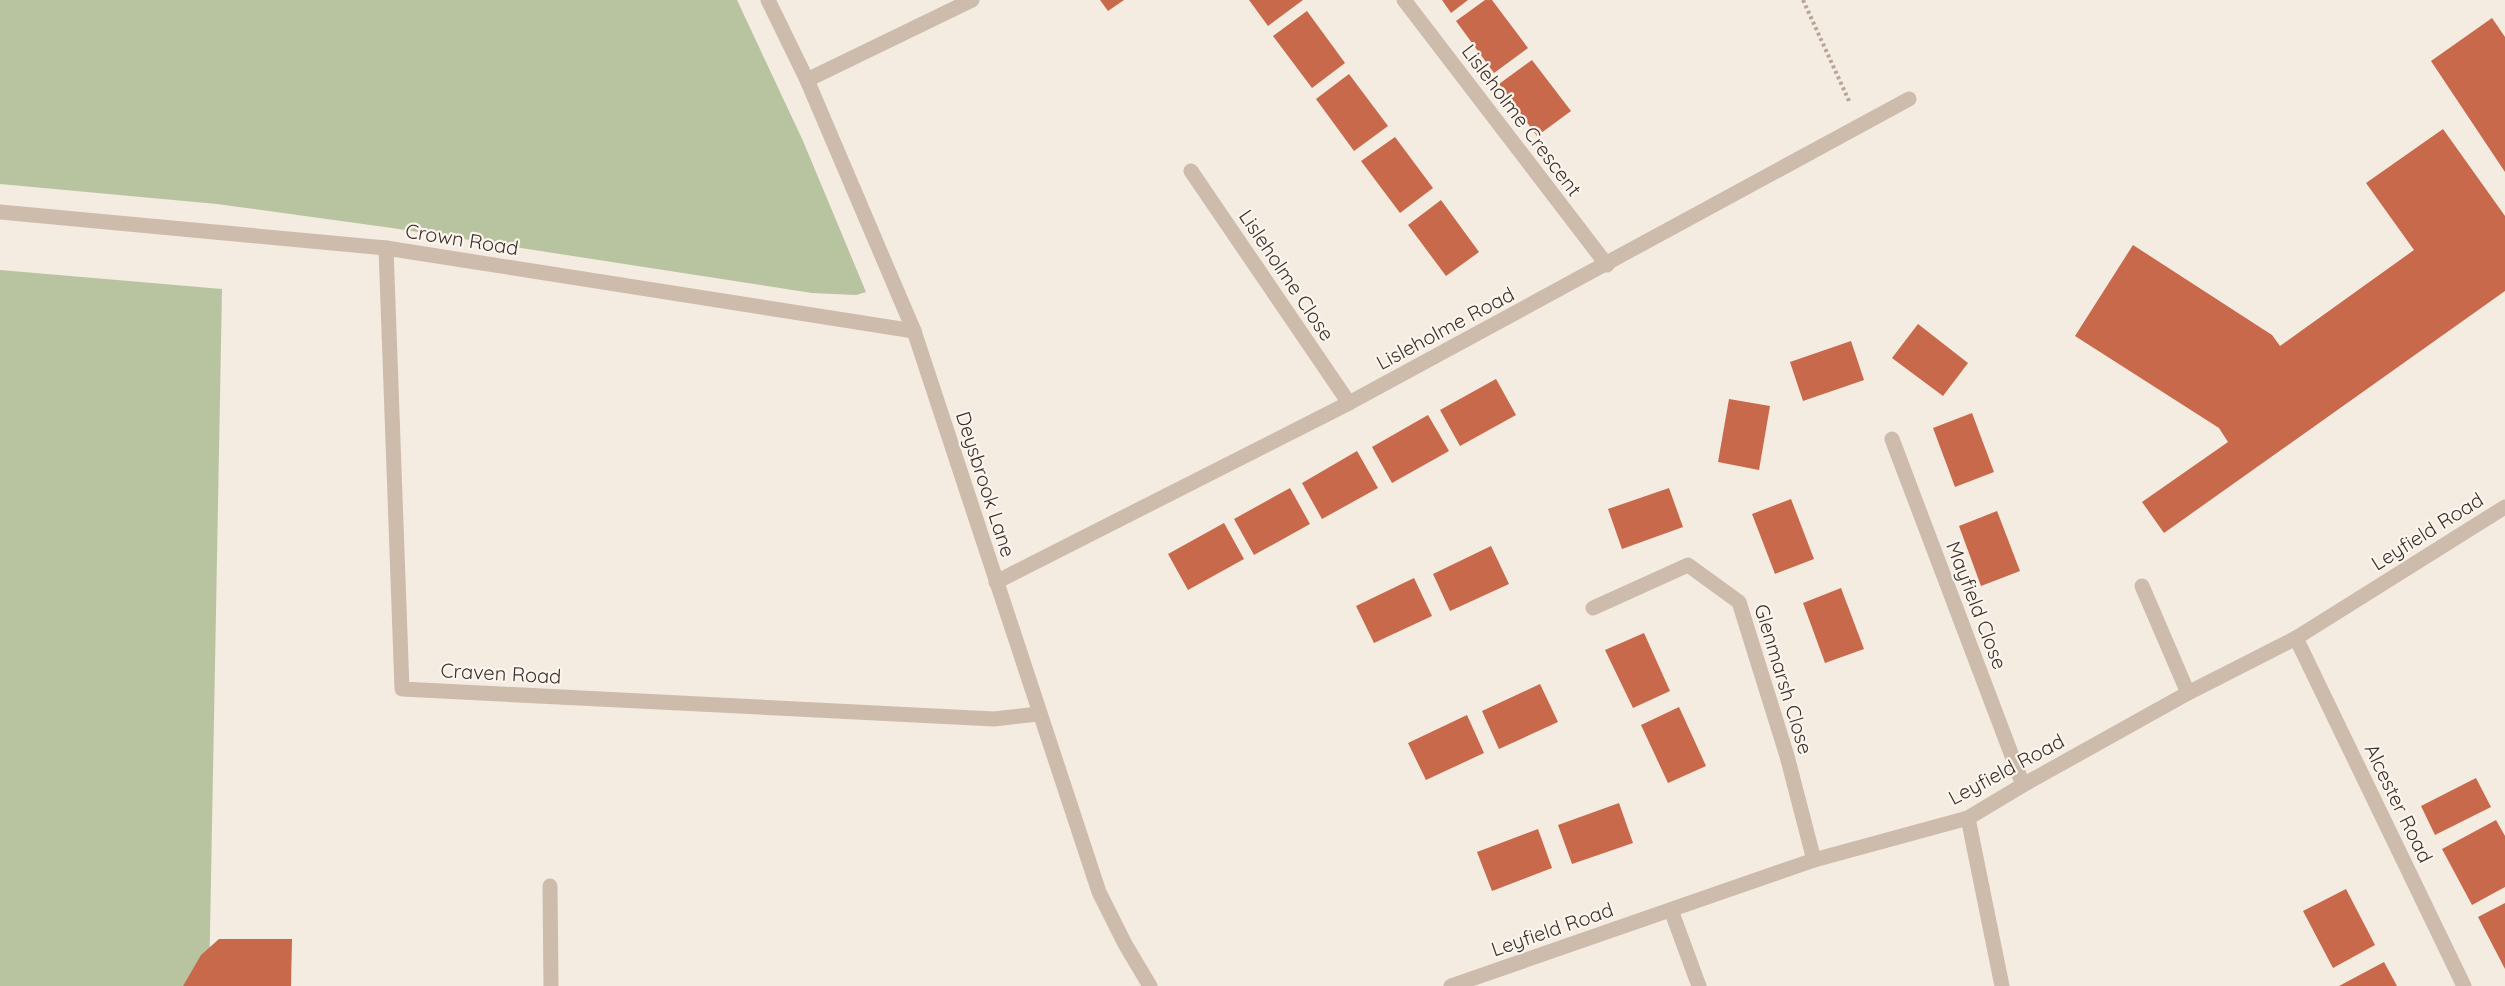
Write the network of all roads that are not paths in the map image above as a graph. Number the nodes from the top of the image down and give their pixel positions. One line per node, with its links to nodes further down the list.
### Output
1 (768, 0): 4 (street, Deysbrook Lane)
2 (972, 0): 4 (street)
3 (1404, 0): 9 (street, Lisleholme Crescent)
4 (807, 80): 10 (street, Deysbrook Lane)
5 (1909, 99): 9 (street, Lisleholme Road)
6 (1191, 171): 11 (street, Lisleholme Close)
7 (0, 212): 8 (street, Crown Road)
8 (386, 248): 10 (street, Crown Road); 19 (street, Craven Road)
9 (1607, 265): 11 (street, Lisleholme Road)
10 (914, 332): 14 (street, Deysbrook Lane)
11 (1349, 403): 14 (street, Lisleholme Road)
12 (1892, 440): 20 (street, Mayfield Close)
13 (2505, 507): 17 (street, Leyfield Road)
14 (996, 582): 19 (street, Deysbrook Lane)
15 (2142, 586): 18 (street)
16 (1593, 608): 22 (street, Glenmarsh Close)
17 (2296, 638): 18 (street, Leyfield Road); 30 (street, Alcester Road)
18 (2188, 693): 20 (street, Leyfield Road)
19 (1038, 714): 26 (street, Deysbrook Lane)
20 (2023, 785): 21 (street, Leyfield Road)
21 (1968, 819): 22 (street, Leyfield Road); 29 (street)
22 (1814, 860): 24 (street, Leyfield Road)
23 (550, 886): 25 (street)
24 (1671, 910): 27 (street, Leyfield Road); 28 (street)
25 (551, 986)
26 (1150, 986)
27 (1451, 986)
28 (1699, 986)
29 (2002, 986)
30 (2464, 986)

